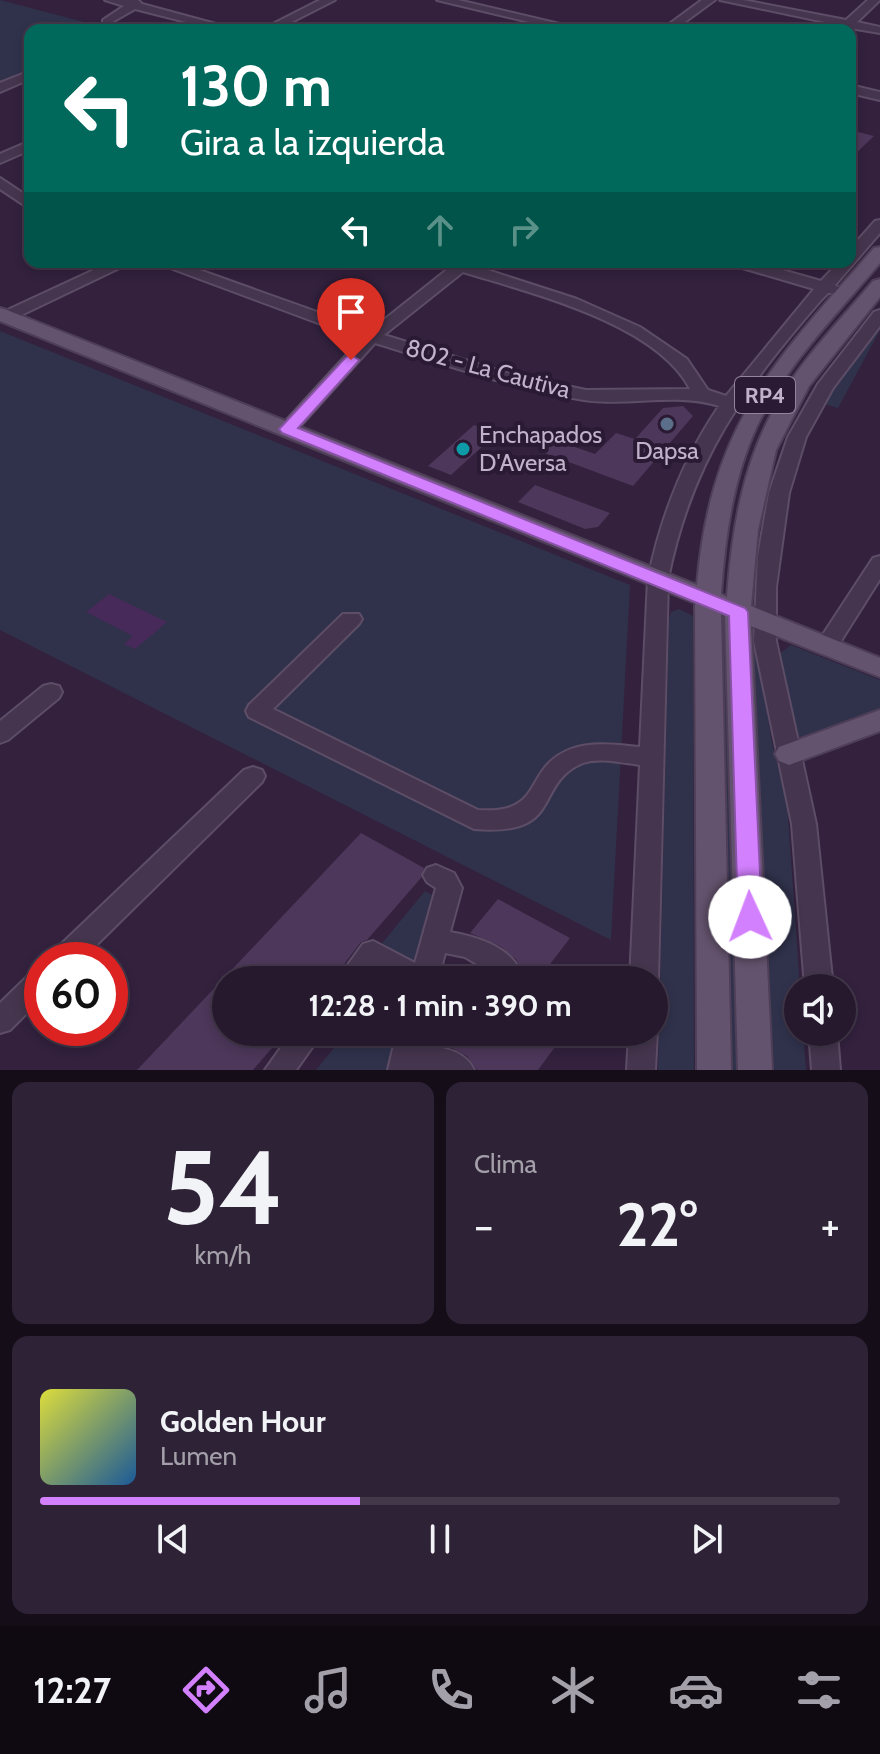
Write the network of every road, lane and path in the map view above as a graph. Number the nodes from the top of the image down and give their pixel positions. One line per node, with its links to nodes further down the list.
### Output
1 (111, 0): 8 (street)
2 (329, 0): 13 (street)
3 (443, 0): 9 (street)
4 (522, 0): 9 (street)
5 (709, 0): 16 (street)
6 (726, 0): 17 (street)
7 (875, 0): 18 (street)
8 (138, 2): 10 (street); 12 (street)
9 (501, 13): 11 (street)
10 (107, 22)
11 (542, 22): 14 (street); 15 (street)
12 (212, 24)
13 (279, 24)
14 (539, 24)
15 (551, 24)
16 (675, 24)
17 (831, 24)
18 (847, 24)
19 (856, 28): 20 (street)
20 (880, 30)
21 (24, 78): 22 (street)
22 (0, 88)
23 (856, 90): 24 (street)
24 (880, 96)
25 (24, 148): 27 (street)
26 (24, 155): 27 (street)
27 (4, 157)
28 (0, 182): 29 (street)
29 (24, 200)
30 (880, 224): 31 (street)
31 (856, 251)
32 (880, 252): 40 (main road, RP4)
33 (110, 268): 41 (street)
34 (179, 268): 43 (street, 802 - La Cautiva)
35 (452, 268): 43 (street)
36 (472, 268): 44 (street)
37 (758, 268): 40 (street)
38 (845, 268): 40 (street)
39 (880, 285): 50 (main road, RP4)
40 (835, 290): 45 (street); 49 (main road, RP4)
41 (3, 315): 46 (main road)
42 (880, 315): 50 (street)
43 (372, 337): 44 (street, 802 - La Cautiva); 46 (street)
44 (701, 394): 45 (street, 802 - La Cautiva)
45 (729, 403): 48 (street)
46 (288, 429): 48 (main road)
47 (880, 563): 52 (street)
48 (658, 579): 49 (main road); 58 (street)
49 (708, 600): 50 (main road); 78 (main road, RP4)
50 (751, 617): 52 (main road); 57 (street); 79 (main road, RP4)
51 (351, 619): 58 (street)
52 (826, 647): 53 (main road)
53 (880, 668)
54 (51, 692): 56 (street)
55 (880, 720): 57 (main road)
56 (0, 734)
57 (789, 754): 68 (street)
58 (652, 757): 67 (street)
59 (253, 776): 62 (street)
60 (436, 875): 61 (street)
61 (436, 940): 65 (street); 66 (street)
62 (82, 942)
63 (362, 966): 64 (street)
64 (398, 966)
65 (427, 966)
66 (500, 966)
67 (645, 966)
68 (818, 974)
69 (24, 998): 70 (street)
70 (0, 1021)
71 (298, 1046): 75 (street)
72 (642, 1046): 77 (street)
73 (824, 1046): 80 (street)
74 (406, 1052): 76 (street)
75 (279, 1070)
76 (460, 1070)
77 (641, 1070)
78 (714, 1070)
79 (755, 1070)
80 (826, 1070)

